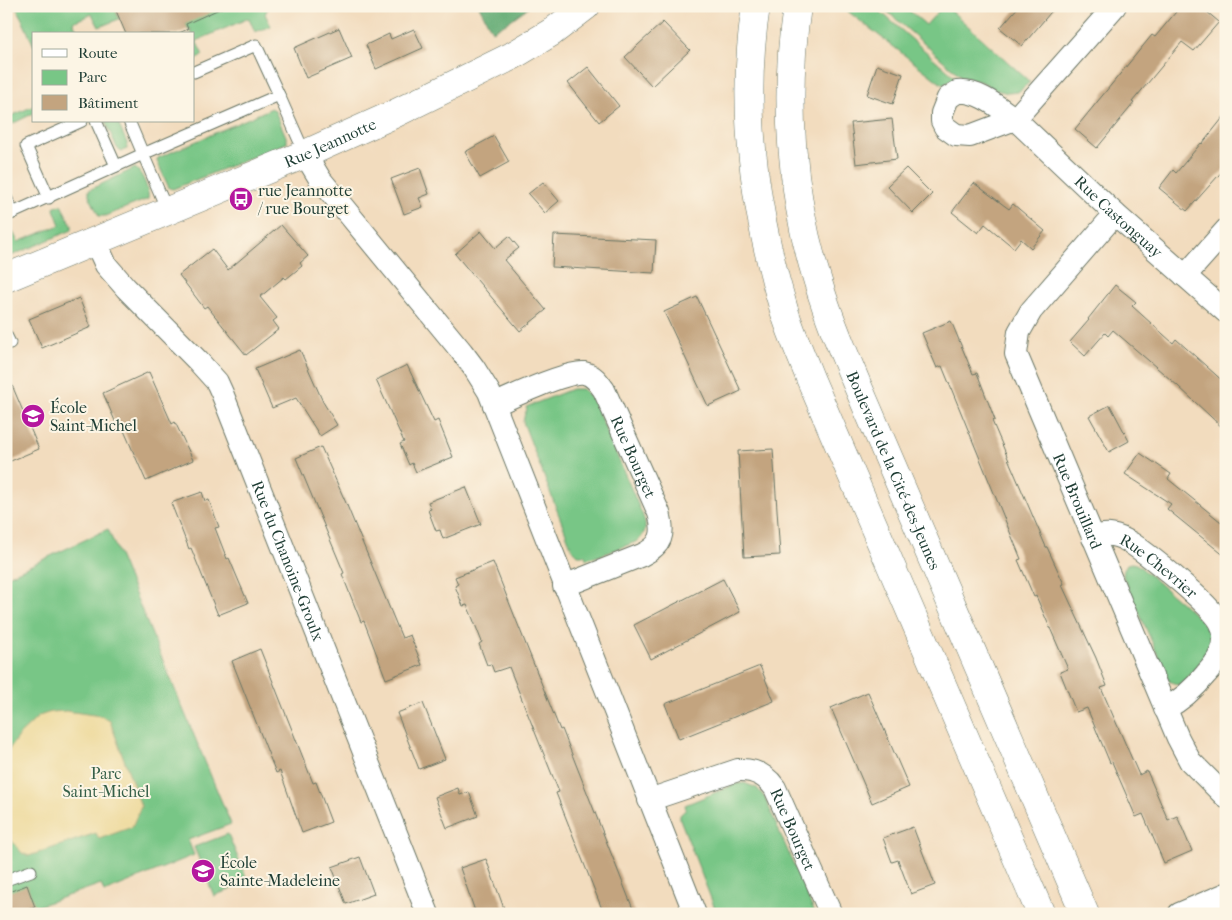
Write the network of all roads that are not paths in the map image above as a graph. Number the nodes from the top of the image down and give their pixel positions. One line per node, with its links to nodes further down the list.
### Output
1 (586, 6): 11 (main road, Rue Jeannotte)
2 (756, 6): 37 (main road)
3 (796, 6): 38 (main road, Boulevard de la Cité-des-Jeunes)
4 (1115, 6): 16 (street, Rue Castonguay)
5 (195, 72): 6 (lane)
6 (279, 94): 10 (lane); 11 (lane)
7 (80, 122): 14 (lane)
8 (96, 122): 12 (lane)
9 (129, 122): 10 (lane)
10 (144, 154): 12 (lane); 15 (lane)
11 (305, 154): 15 (main road, Rue Jeannotte); 25 (street)
12 (116, 166): 14 (lane)
13 (6, 197): 17 (lane)
14 (49, 198): 17 (lane)
15 (167, 210): 19 (main road, Rue Jeannotte)
16 (1115, 214): 20 (street, Rue Castonguay); 26 (street, Rue Brouillard)
17 (10, 215)
18 (1226, 230): 20 (street)
19 (95, 240): 21 (main road, Rue Jeannotte); 34 (street, Rue du Chanoine-Groulx)
20 (1185, 276): 22 (street, Rue Castonguay)
21 (6, 278)
22 (1226, 312)
23 (6, 335): 24 (lane)
24 (6, 344)
25 (494, 405): 27 (street); 27 (street, Rue Bourget)
26 (1093, 538): 28 (street, Rue Brouillard); 28 (street, Rue Chevrier)
27 (564, 586): 30 (street)
28 (1165, 709): 29 (street, Rue Brouillard)
29 (1226, 797)
30 (649, 800): 35 (street); 36 (street, Rue Bourget)
31 (31, 871): 32 (lane)
32 (6, 880)
33 (1226, 894): 39 (street)
34 (428, 914)
35 (695, 914)
36 (831, 914)
37 (1040, 914)
38 (1086, 914)
39 (1179, 914)

